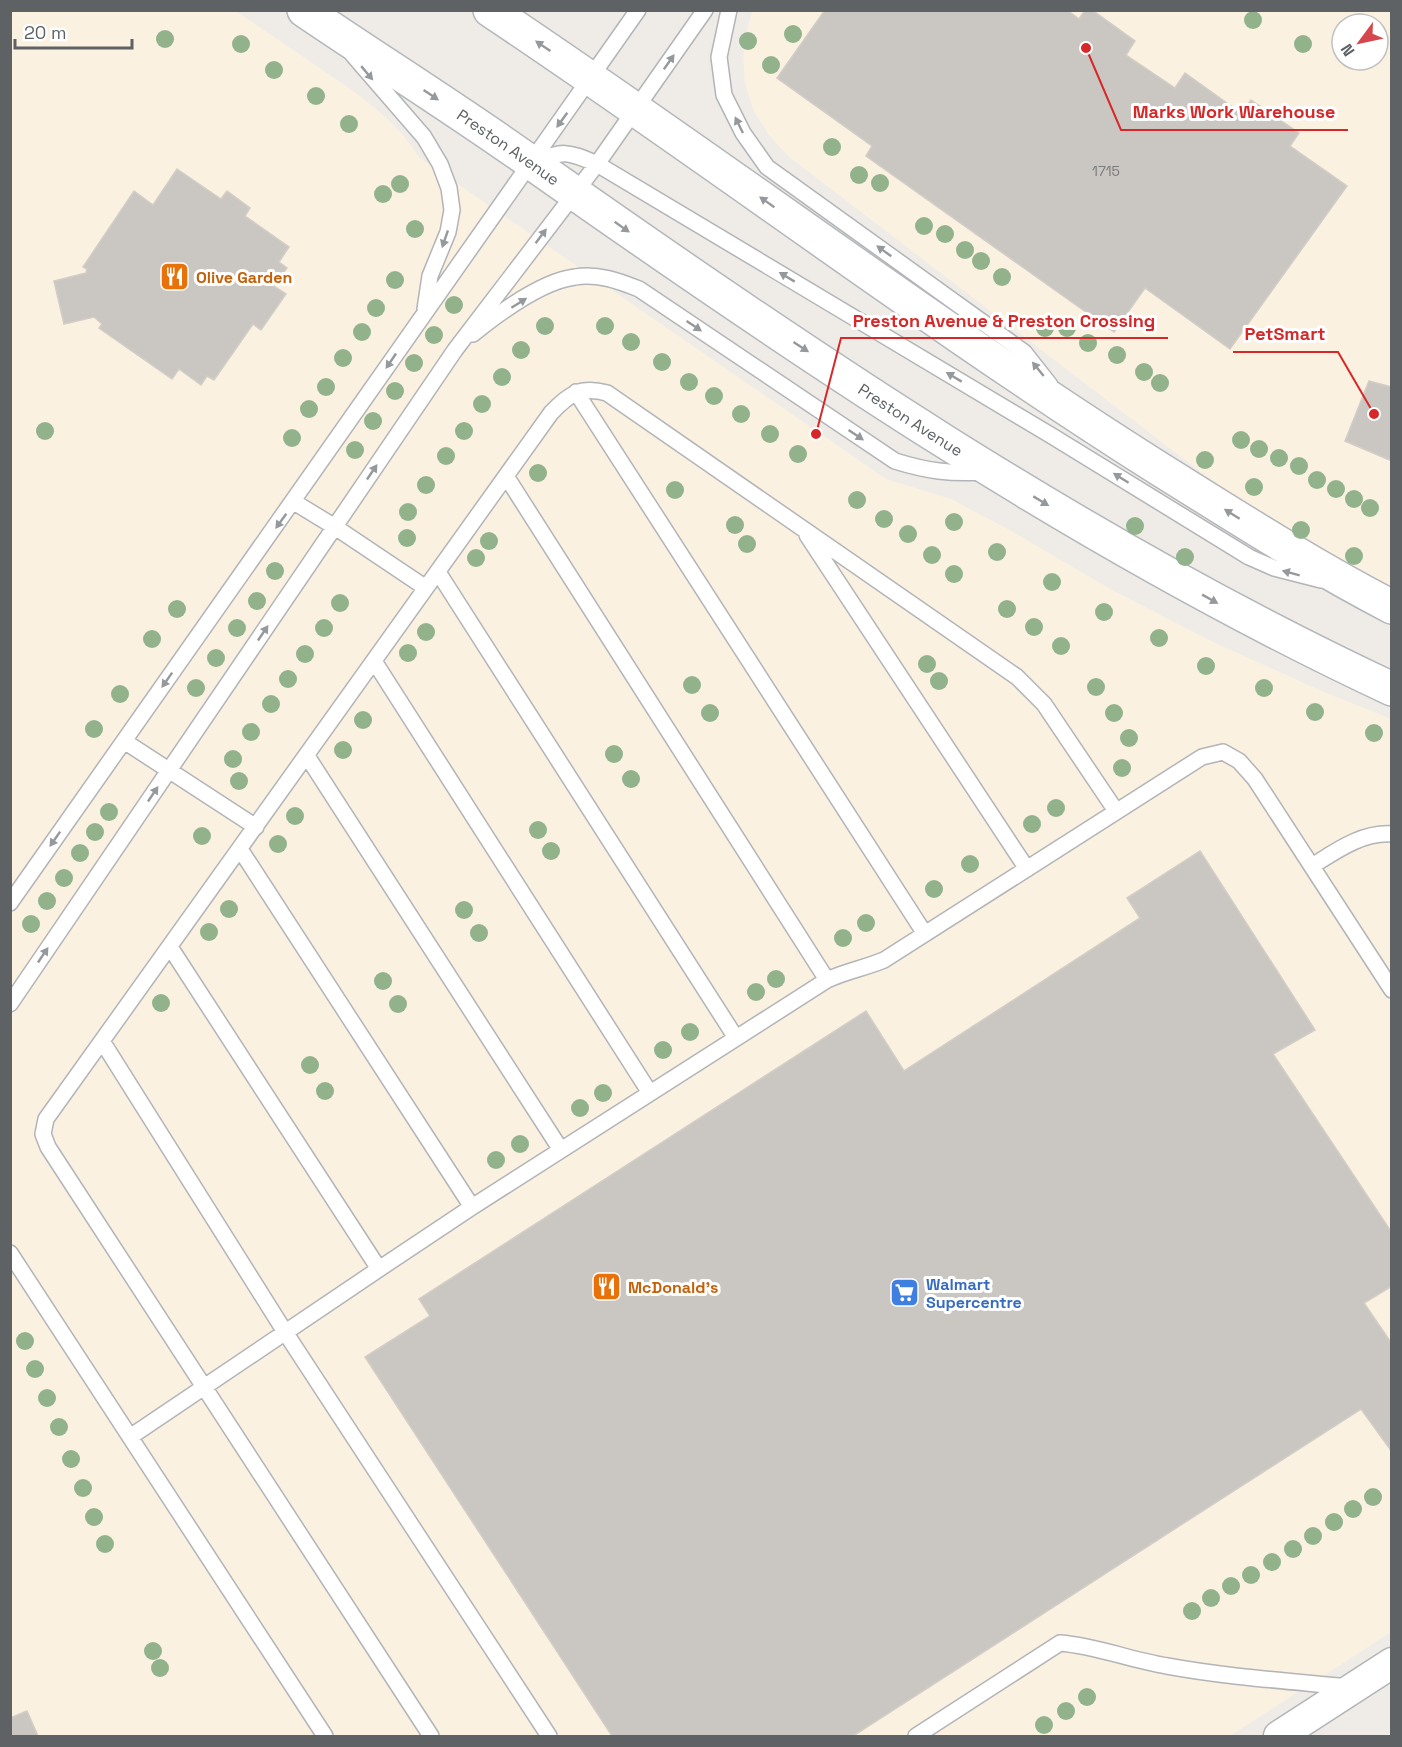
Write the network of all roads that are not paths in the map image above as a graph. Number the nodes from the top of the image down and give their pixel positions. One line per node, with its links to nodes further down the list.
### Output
1 (490, 10): 6 (main road, one-way to 1)
2 (638, 10): 6 (lane)
3 (705, 10): 7 (lane, one-way to 3)
4 (729, 10): 14 (lane, one-way to 4)
5 (317, 19): 8 (main road, Preston Avenue, one-way to 8); 11 (lane, one-way to 11)
6 (592, 78): 7 (main road); 8 (lane, one-way to 8)
7 (636, 110): 9 (lane); 14 (main road, one-way to 7)
8 (531, 162): 9 (lane); 10 (main road, Preston Avenue); 11 (lane)
9 (597, 164): 10 (lane); 21 (lane, one-way to 9)
10 (574, 193): 12 (lane, one-way to 10); 15 (main road, Preston Avenue, one-way to 15)
11 (424, 312): 17 (lane, one-way to 17)
12 (455, 350): 15 (lane, one-way to 15); 18 (lane, one-way to 12)
13 (576, 392): 16 (lane); 19 (lane); 36 (lane)
14 (1075, 415): 21 (main road, one-way to 14)
15 (991, 471): 25 (main road, Preston Avenue, one-way to 25)
16 (506, 476): 20 (lane); 38 (lane)
17 (294, 502): 18 (lane); 26 (lane, one-way to 26)
18 (335, 527): 22 (lane); 28 (lane, one-way to 18)
19 (802, 528): 29 (lane); 34 (lane)
20 (438, 572): 22 (lane); 41 (lane)
21 (1348, 584): 23 (main road)
22 (426, 588): 24 (lane)
23 (1392, 607)
24 (374, 661): 27 (lane); 43 (lane)
25 (1392, 689)
26 (124, 741): 28 (lane); 35 (lane, one-way to 35)
27 (307, 756): 30 (lane); 44 (lane)
28 (169, 770): 30 (lane); 40 (lane, one-way to 28)
29 (1116, 811): 33 (lane); 34 (lane)
30 (256, 827): 32 (lane)
31 (1392, 834): 33 (lane)
32 (240, 849): 37 (lane); 45 (lane)
33 (1312, 866): 39 (lane)
34 (1027, 869): 36 (lane)
35 (10, 903)
36 (925, 934): 38 (lane)
37 (171, 947): 42 (lane); 47 (lane)
38 (827, 980): 41 (lane)
39 (1392, 990)
40 (10, 1004)
41 (736, 1038): 43 (lane)
42 (102, 1041): 48 (lane); 49 (lane)
43 (650, 1093): 44 (lane)
44 (561, 1150): 45 (lane)
45 (472, 1207): 47 (lane)
46 (10, 1253): 50 (lane)
47 (379, 1269): 48 (lane)
48 (285, 1332): 49 (lane); 55 (lane)
49 (202, 1388): 50 (lane); 54 (lane)
50 (130, 1437): 53 (lane)
51 (1392, 1664): 52 (street)
52 (1355, 1687): 56 (lane); 57 (street)
53 (324, 1737)
54 (430, 1737)
55 (549, 1737)
56 (916, 1737)
57 (1279, 1737)

